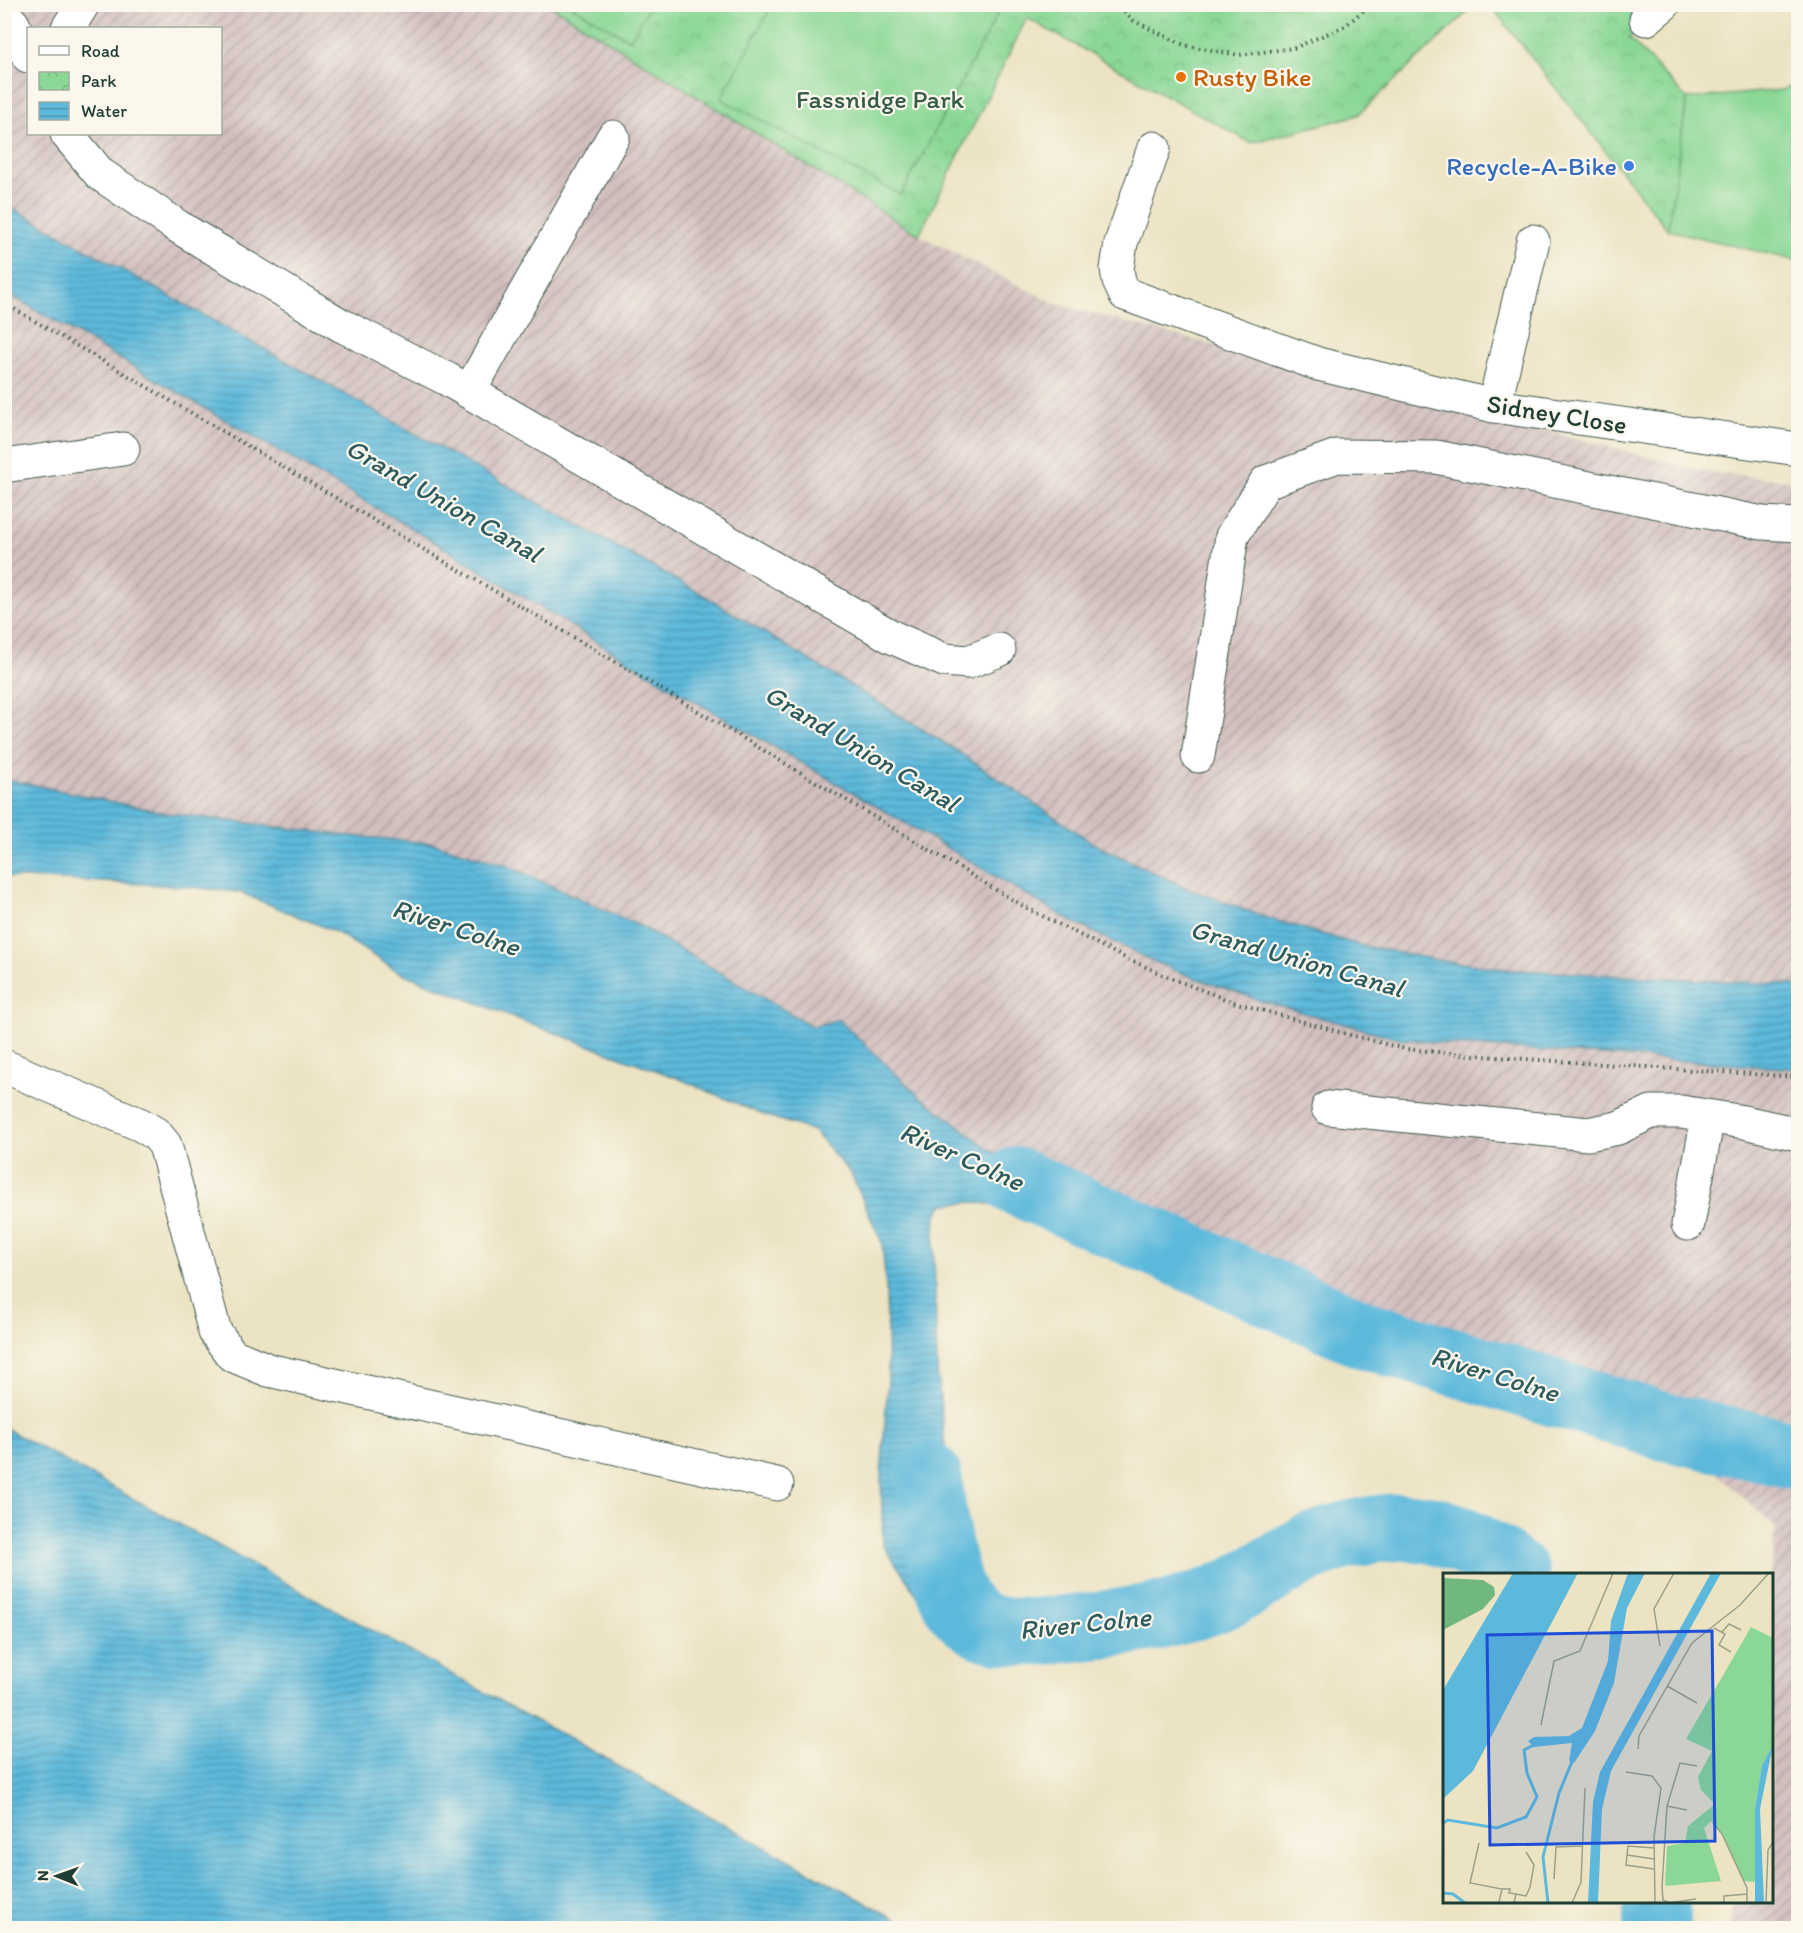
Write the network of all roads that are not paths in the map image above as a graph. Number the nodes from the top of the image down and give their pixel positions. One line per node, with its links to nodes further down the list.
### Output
1 (83, 4): 3 (street)
2 (4, 15): 4 (street)
3 (69, 27)
4 (27, 54)
5 (68, 135): 9 (street)
6 (613, 137): 9 (street)
7 (1154, 147): 10 (street, Sidney Close)
8 (1533, 241): 10 (street)
9 (468, 392): 15 (street)
10 (1494, 406): 12 (street, Sidney Close)
11 (123, 449): 13 (street)
12 (1798, 449)
13 (4, 466)
14 (1798, 525): 16 (street)
15 (999, 650)
16 (1198, 756)
17 (4, 1066): 22 (street)
18 (1328, 1108): 19 (street)
19 (1708, 1117): 20 (street); 21 (street)
20 (1798, 1134)
21 (1688, 1224)
22 (777, 1484)

